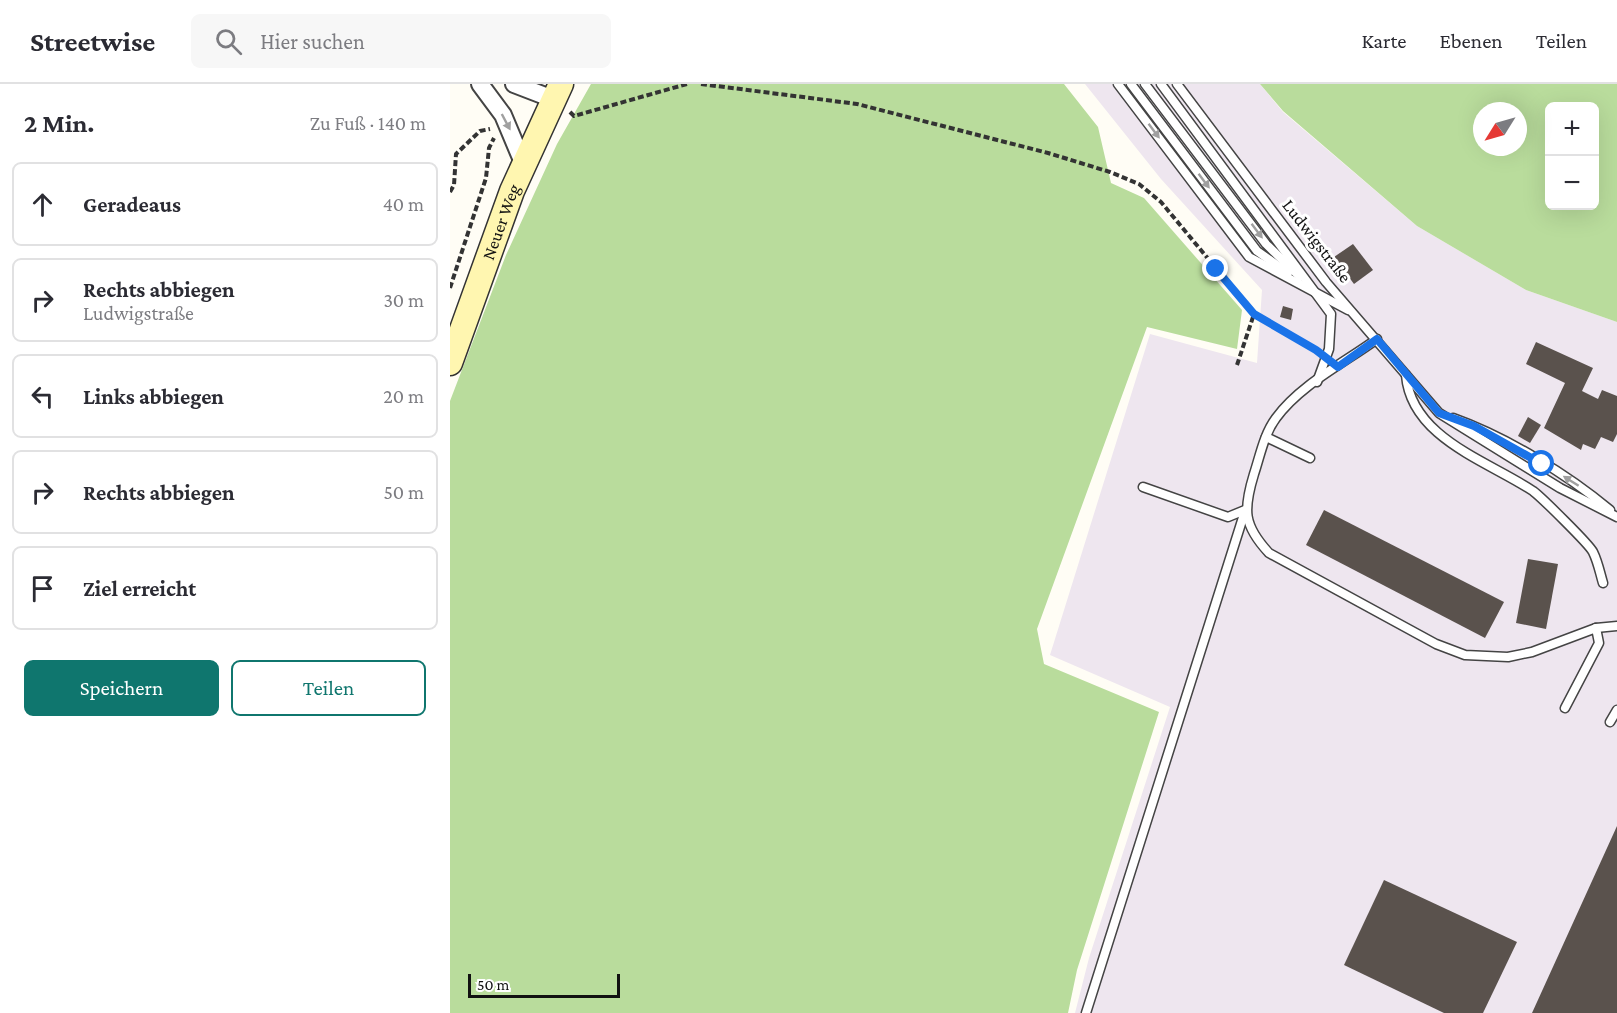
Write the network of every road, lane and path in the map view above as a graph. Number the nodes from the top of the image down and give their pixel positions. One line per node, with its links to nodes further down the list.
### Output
1 (480, 84): 11 (street, one-way to 11)
2 (514, 84): 10 (street)
3 (687, 84): 10 (path)
4 (701, 84): 16 (path)
5 (1118, 84): 14 (lane, one-way to 14)
6 (1131, 84): 14 (lane, one-way to 14)
7 (1145, 84): 14 (lane, one-way to 14)
8 (1161, 84): 14 (lane)
9 (1177, 84): 15 (lane, Ludwigstraße)
10 (557, 91): 11 (main road, Neuer Weg)
11 (524, 165): 19 (main road, Neuer Weg)
12 (450, 192): 13 (path)
13 (450, 288)
14 (1320, 296): 15 (lane); 18 (lane)
15 (1354, 313): 17 (lane, Ludwigstraße)
16 (1254, 314): 18 (path); 20 (path)
17 (1377, 339): 21 (lane, Ludwigstraße); 22 (lane)
18 (1326, 357): 22 (lane)
19 (450, 363)
20 (1237, 365)
21 (1406, 375): 27 (lane, Ludwigstraße); 28 (lane)
22 (1317, 382): 23 (lane)
23 (1266, 437): 24 (lane); 26 (lane)
24 (1310, 458)
25 (1143, 487): 26 (lane)
26 (1245, 510): 30 (lane); 34 (lane)
27 (1617, 517)
28 (1603, 583)
29 (1617, 626): 30 (lane)
30 (1596, 628): 31 (lane)
31 (1565, 708)
32 (1617, 710): 33 (lane)
33 (1610, 722)
34 (1086, 1013)

